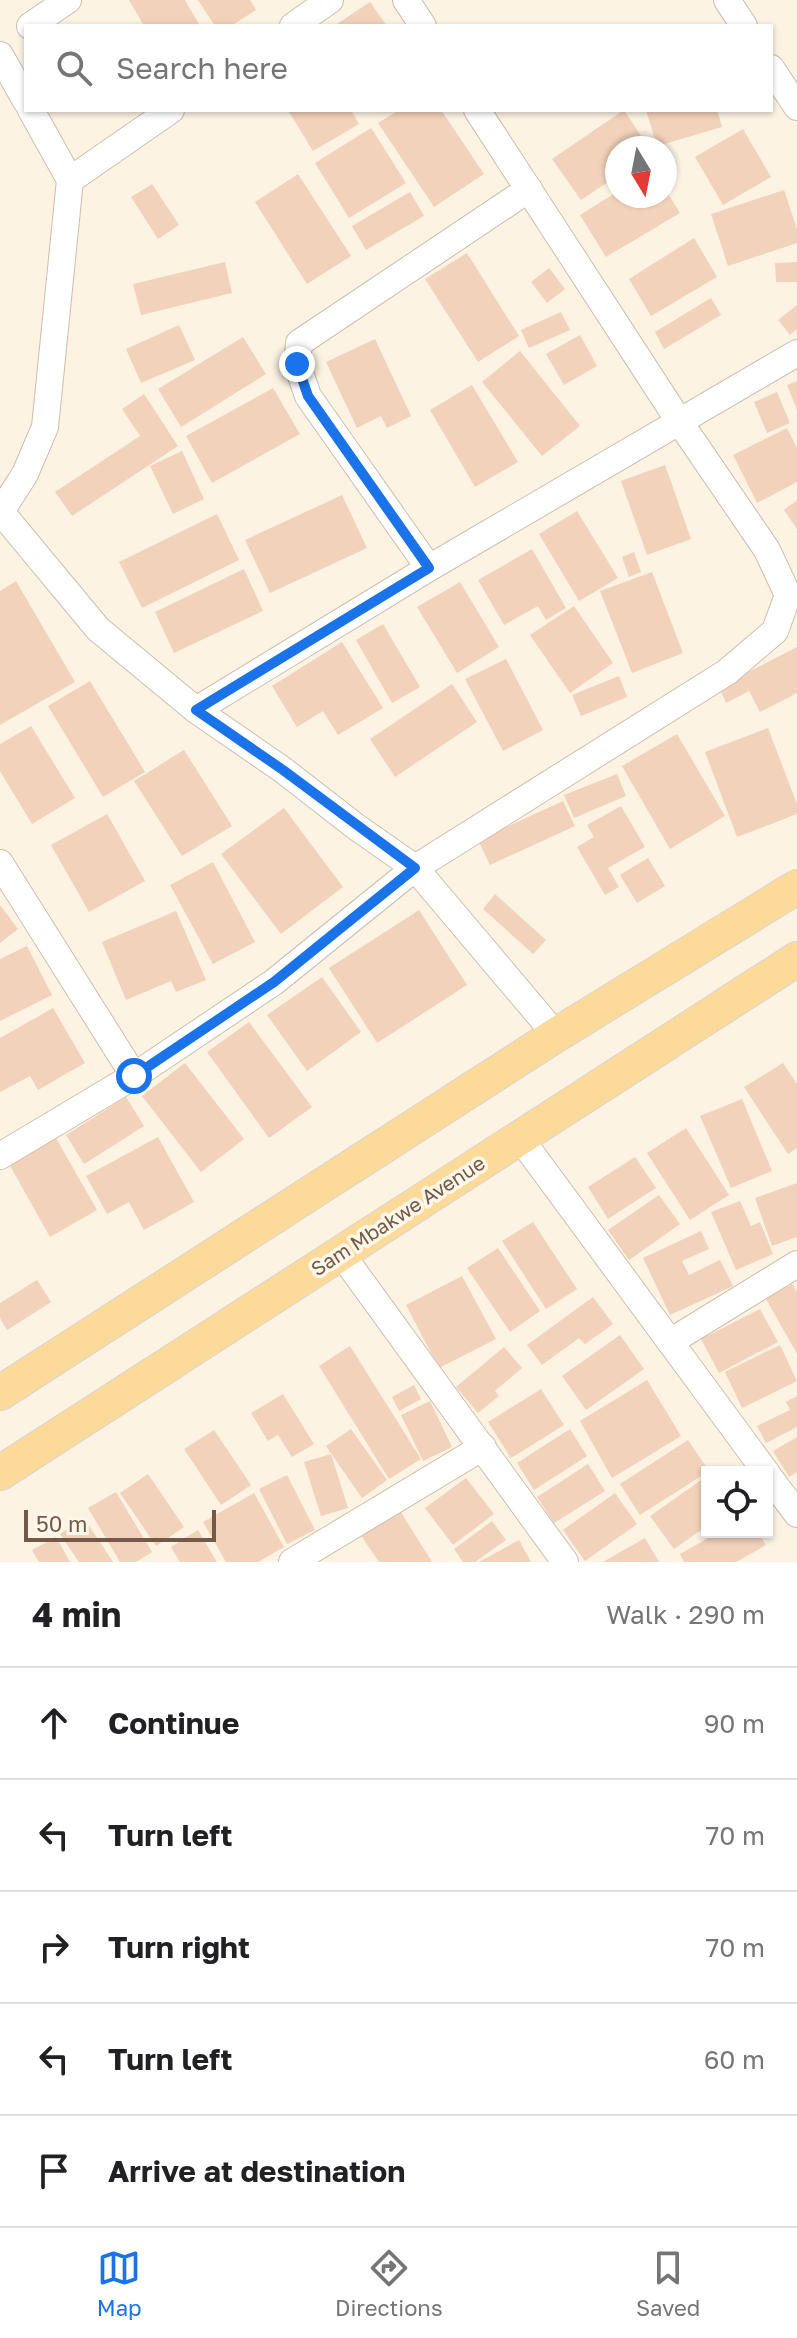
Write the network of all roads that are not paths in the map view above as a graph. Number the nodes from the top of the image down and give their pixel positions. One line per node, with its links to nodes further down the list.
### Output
1 (68, 0): 5 (street)
2 (330, 0): 6 (street)
3 (406, 0): 7 (street)
4 (727, 0): 8 (street)
5 (32, 24)
6 (296, 24)
7 (422, 24)
8 (743, 24)
9 (24, 30): 10 (street)
10 (0, 47)
11 (0, 55): 13 (street)
12 (773, 71): 14 (street)
13 (24, 97)
14 (797, 107)
15 (32, 112): 18 (street)
16 (168, 112): 18 (street)
17 (478, 112): 19 (street)
18 (70, 180): 22 (street)
19 (529, 189): 21 (street); 23 (street)
20 (797, 353): 21 (street)
21 (679, 421): 23 (street); 26 (street)
22 (0, 512): 24 (street)
23 (429, 568): 24 (street)
24 (196, 710): 26 (street)
25 (0, 863): 30 (street)
26 (415, 868): 29 (street); 30 (street)
27 (797, 887): 29 (main road)
28 (797, 959): 31 (main road, Sam Mbakwe Avenue)
29 (556, 1035): 36 (main road)
30 (134, 1076): 32 (street)
31 (520, 1138): 33 (main road, Sam Mbakwe Avenue); 35 (street)
32 (0, 1156)
33 (340, 1252): 37 (street); 39 (main road, Sam Mbakwe Avenue)
34 (797, 1264): 35 (street)
35 (670, 1342): 38 (street)
36 (0, 1393)
37 (483, 1447): 42 (street); 43 (street)
38 (761, 1466)
39 (0, 1473)
40 (773, 1481): 41 (street)
41 (794, 1505)
42 (292, 1562)
43 (565, 1562)

